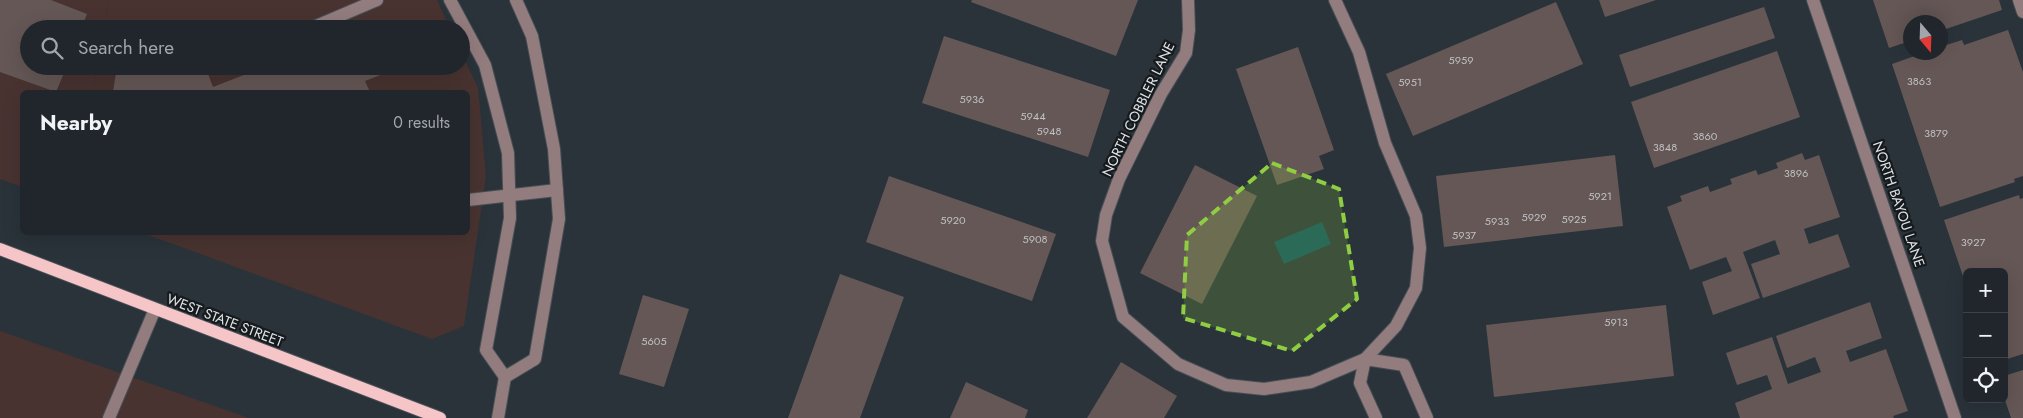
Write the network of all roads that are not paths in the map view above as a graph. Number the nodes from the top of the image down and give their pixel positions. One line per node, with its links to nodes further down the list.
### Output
1 (377, 0): 9 (street)
2 (450, 0): 10 (street)
3 (516, 0): 12 (street)
4 (1188, 0): 17 (street, NORTH COBBLER LANE)
5 (1335, 0): 17 (street, NORTH COBBLER LANE)
6 (1813, 0): 24 (street, NORTH BAYOU LANE)
7 (2019, 0): 8 (street)
8 (2023, 12)
9 (330, 20)
10 (461, 20)
11 (470, 37): 13 (street)
12 (557, 190): 13 (street); 18 (street)
13 (509, 195): 14 (street); 18 (street)
14 (470, 200)
15 (0, 249): 16 (main road, WEST STATE STREET)
16 (155, 308): 19 (street); 20 (main road, WEST STATE STREET)
17 (1365, 359): 22 (street); 23 (street)
18 (505, 377): 21 (street)
19 (109, 418)
20 (440, 418)
21 (498, 418)
22 (1376, 418)
23 (1427, 418)
24 (1956, 418)

